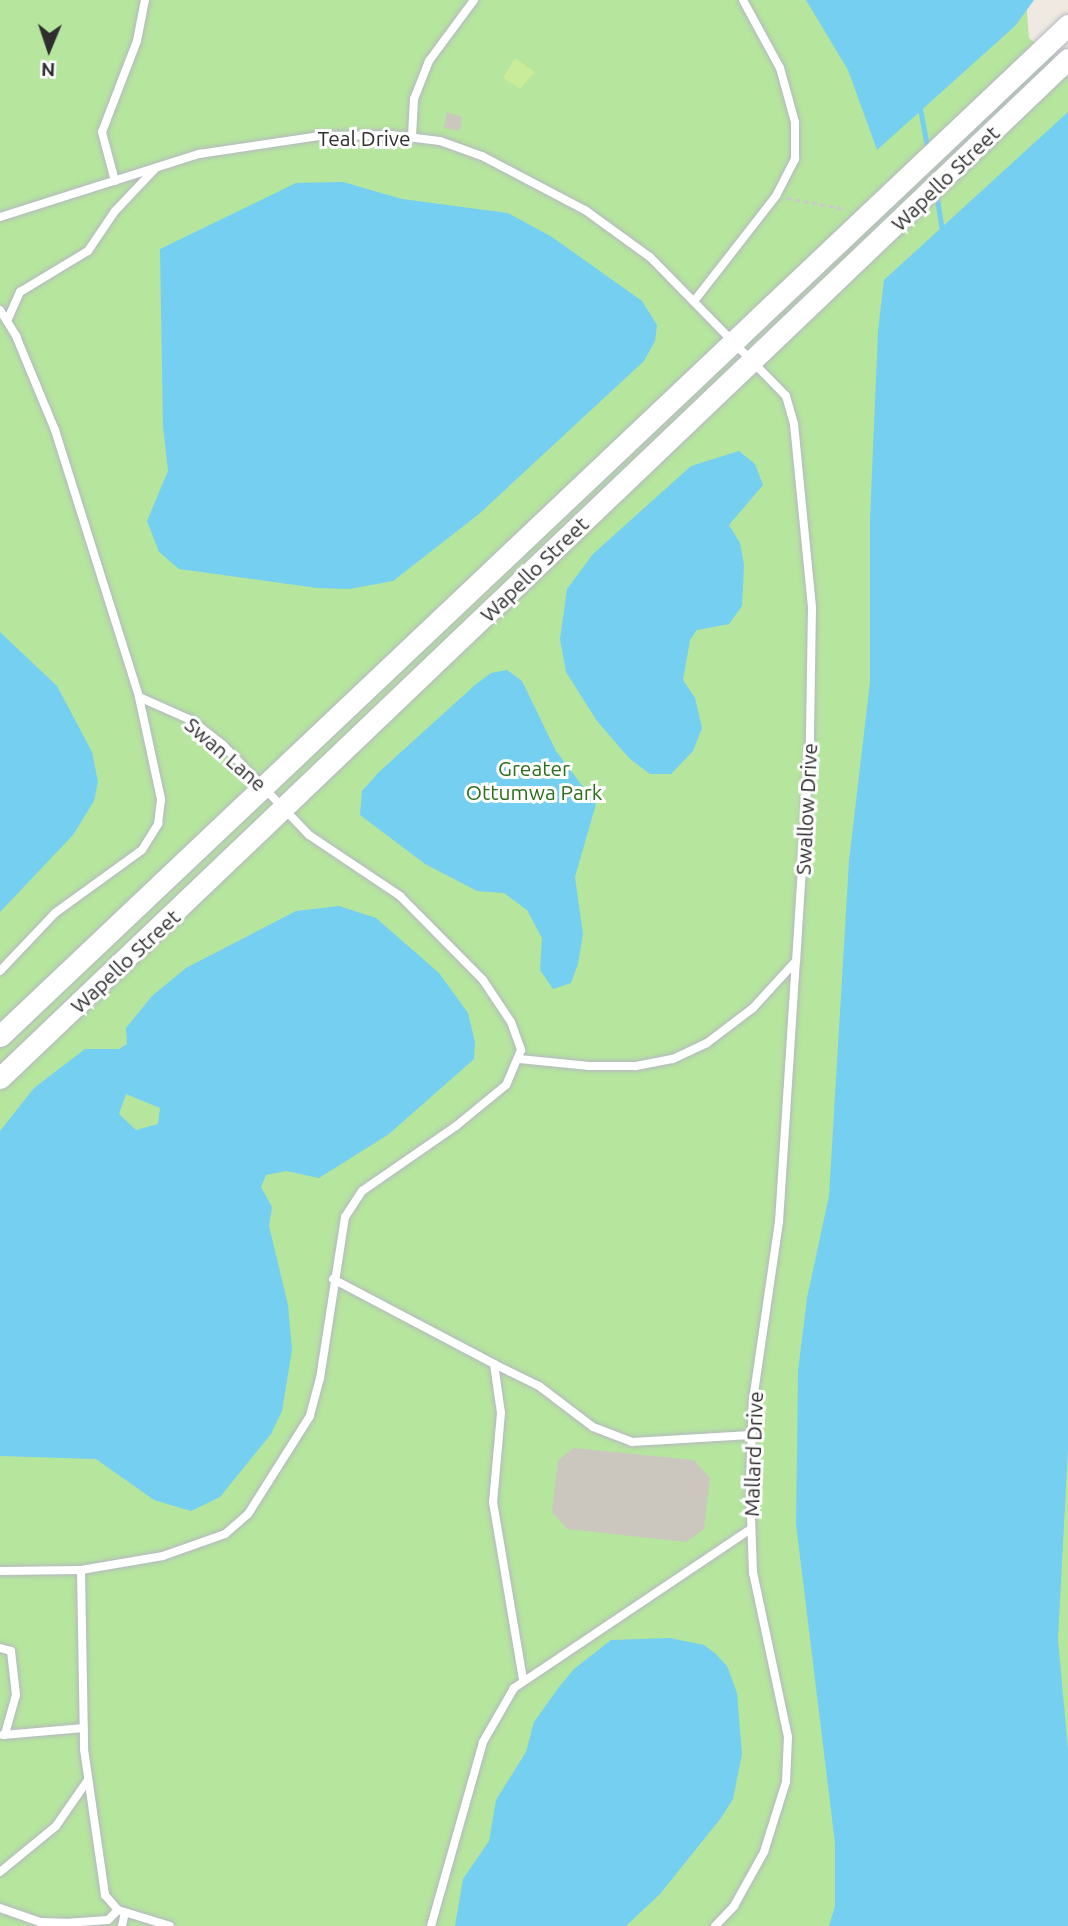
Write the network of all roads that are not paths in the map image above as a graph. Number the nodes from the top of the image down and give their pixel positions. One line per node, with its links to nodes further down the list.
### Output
1 (145, 0): 8 (lane)
2 (474, 0): 6 (lane)
3 (743, 0): 10 (lane)
4 (1068, 25): 13 (main road, Wapello Street)
5 (1068, 59): 14 (main road, Wapello Street)
6 (412, 136): 7 (lane, Teal Drive); 10 (lane, Teal Drive)
7 (157, 167): 8 (lane, Teal Drive); 12 (lane)
8 (115, 181): 9 (lane, Teal Drive)
9 (0, 218)
10 (695, 300): 13 (lane, Teal Drive)
11 (0, 310): 12 (lane)
12 (7, 321): 15 (lane)
13 (732, 340): 14 (lane, Teal Drive); 16 (main road, Wapello Street)
14 (751, 358): 17 (main road, Wapello Street); 18 (lane, Swallow Drive)
15 (139, 697): 16 (lane, Swan Lane); 19 (lane)
16 (263, 784): 17 (lane, Swan Lane); 20 (main road, Wapello Street)
17 (288, 808): 21 (lane, Swan Lane); 22 (main road, Wapello Street)
18 (796, 961): 21 (lane); 25 (lane, Mallard Drive)
19 (0, 971)
20 (0, 1036)
21 (519, 1059): 23 (lane)
22 (0, 1078)
23 (333, 1279): 24 (lane); 27 (lane)
24 (494, 1364): 25 (lane); 30 (lane)
25 (751, 1435): 26 (lane, Mallard Drive)
26 (751, 1528): 30 (lane); 40 (lane, Mallard Drive)
27 (81, 1570): 28 (lane); 31 (lane)
28 (0, 1571)
29 (0, 1648): 32 (lane)
30 (523, 1680): 39 (lane)
31 (84, 1728): 32 (lane); 33 (lane)
32 (3, 1735)
33 (88, 1780): 34 (lane); 36 (lane)
34 (0, 1872)
35 (0, 1908): 36 (lane)
36 (122, 1911): 37 (lane); 38 (lane)
37 (122, 1926)
38 (170, 1926)
39 (431, 1926)
40 (715, 1926)

